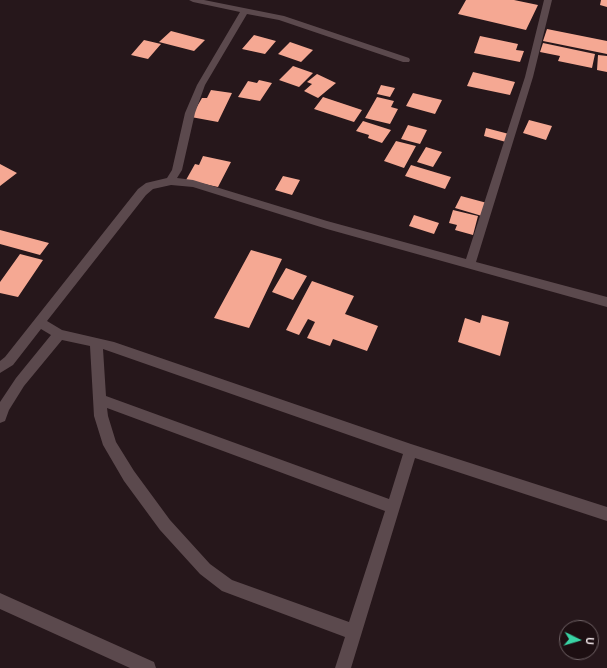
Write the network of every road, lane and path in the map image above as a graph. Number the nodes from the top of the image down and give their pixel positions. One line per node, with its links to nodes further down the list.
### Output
1 (193, 0): 3 (street)
2 (548, 0): 6 (street)
3 (245, 11): 4 (street); 5 (street)
4 (406, 60)
5 (171, 181): 6 (street); 8 (street)
6 (470, 264): 7 (street)
7 (607, 302)
8 (39, 322): 9 (street); 11 (street)
9 (58, 334): 10 (street); 13 (street)
10 (96, 343): 12 (street); 14 (street)
11 (0, 368)
12 (100, 400): 15 (street); 18 (street)
13 (0, 418)
14 (411, 450): 15 (street); 16 (street)
15 (393, 507): 18 (street)
16 (607, 514)
17 (0, 601): 19 (street)
18 (354, 632): 20 (street)
19 (148, 668)
20 (343, 668)

